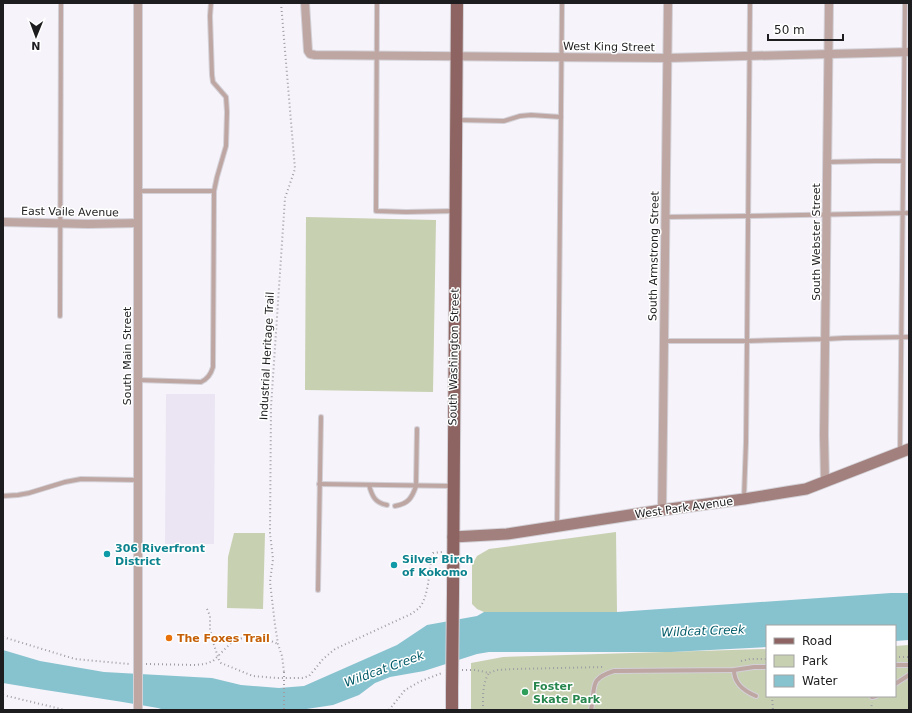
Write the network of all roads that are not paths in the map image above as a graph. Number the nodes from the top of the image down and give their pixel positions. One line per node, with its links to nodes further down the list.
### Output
1 (61, 3): 32 (lane)
2 (138, 3): 23 (street, South Main Street)
3 (210, 3): 24 (lane)
4 (305, 3): 14 (street, West King Street)
5 (377, 3): 14 (lane)
6 (457, 3): 16 (main road, South Washington Street)
7 (562, 3): 17 (lane)
8 (668, 3): 18 (street, South Armstrong Street)
9 (750, 3): 15 (lane)
10 (829, 3): 13 (street, South Webster Street)
11 (905, 3): 12 (lane)
12 (907, 52): 13 (street, West King Street); 21 (lane)
13 (828, 54): 15 (street, West King Street); 22 (street, South Webster Street)
14 (377, 56): 16 (street, West King Street); 25 (lane)
15 (750, 56): 18 (street, West King Street); 29 (lane)
16 (456, 57): 17 (street, West King Street); 20 (main road, South Washington Street)
17 (562, 57): 18 (street, West King Street); 19 (lane)
18 (667, 58): 30 (street, South Armstrong Street)
19 (561, 117): 20 (lane); 55 (lane)
20 (456, 120): 25 (main road, South Washington Street)
21 (903, 161): 22 (lane); 26 (lane)
22 (828, 162): 28 (street, South Webster Street)
23 (138, 190): 24 (lane); 33 (street, South Main Street)
24 (214, 191): 40 (lane)
25 (456, 211): 49 (main road, South Washington Street)
26 (902, 213): 27 (lane); 28 (lane); 35 (lane)
27 (909, 213)
28 (827, 214): 29 (lane); 37 (street, South Webster Street)
29 (748, 216): 30 (lane); 39 (lane)
30 (665, 217): 38 (street, South Armstrong Street)
31 (3, 222): 32 (street, East Vaile Avenue)
32 (61, 223): 33 (street, East Vaile Avenue); 34 (lane)
33 (138, 223): 40 (street, South Main Street)
34 (60, 316)
35 (901, 337): 36 (lane); 37 (lane); 43 (lane)
36 (909, 337)
37 (826, 339): 39 (lane); 45 (street, South Webster Street)
38 (663, 341): 39 (lane); 54 (street, South Armstrong Street)
39 (746, 341): 51 (lane)
40 (138, 380): 44 (street, South Main Street)
41 (321, 417): 46 (lane)
42 (417, 429): 48 (lane)
43 (904, 451): 45 (main road, West Park Avenue)
44 (137, 480): 50 (lane); 65 (street, South Main Street)
45 (825, 481): 51 (main road, West Park Avenue)
46 (320, 484): 47 (lane); 57 (lane)
47 (369, 485): 48 (lane); 52 (lane)
48 (416, 486): 49 (lane); 53 (lane)
49 (453, 486): 56 (main road, South Washington Street)
50 (3, 496)
51 (744, 499): 54 (main road, West Park Avenue)
52 (387, 505)
53 (395, 506)
54 (662, 510): 55 (main road, West Park Avenue)
55 (557, 526): 56 (main road, West Park Avenue)
56 (453, 537): 66 (main road, South Washington Street, bridge)
57 (318, 590)
58 (896, 665): 59 (lane)
59 (909, 665)
60 (766, 667): 61 (lane)
61 (734, 670): 64 (lane); 67 (lane)
62 (909, 675): 63 (lane)
63 (896, 683)
64 (756, 696)
65 (138, 710)
66 (452, 710)
67 (591, 710)

